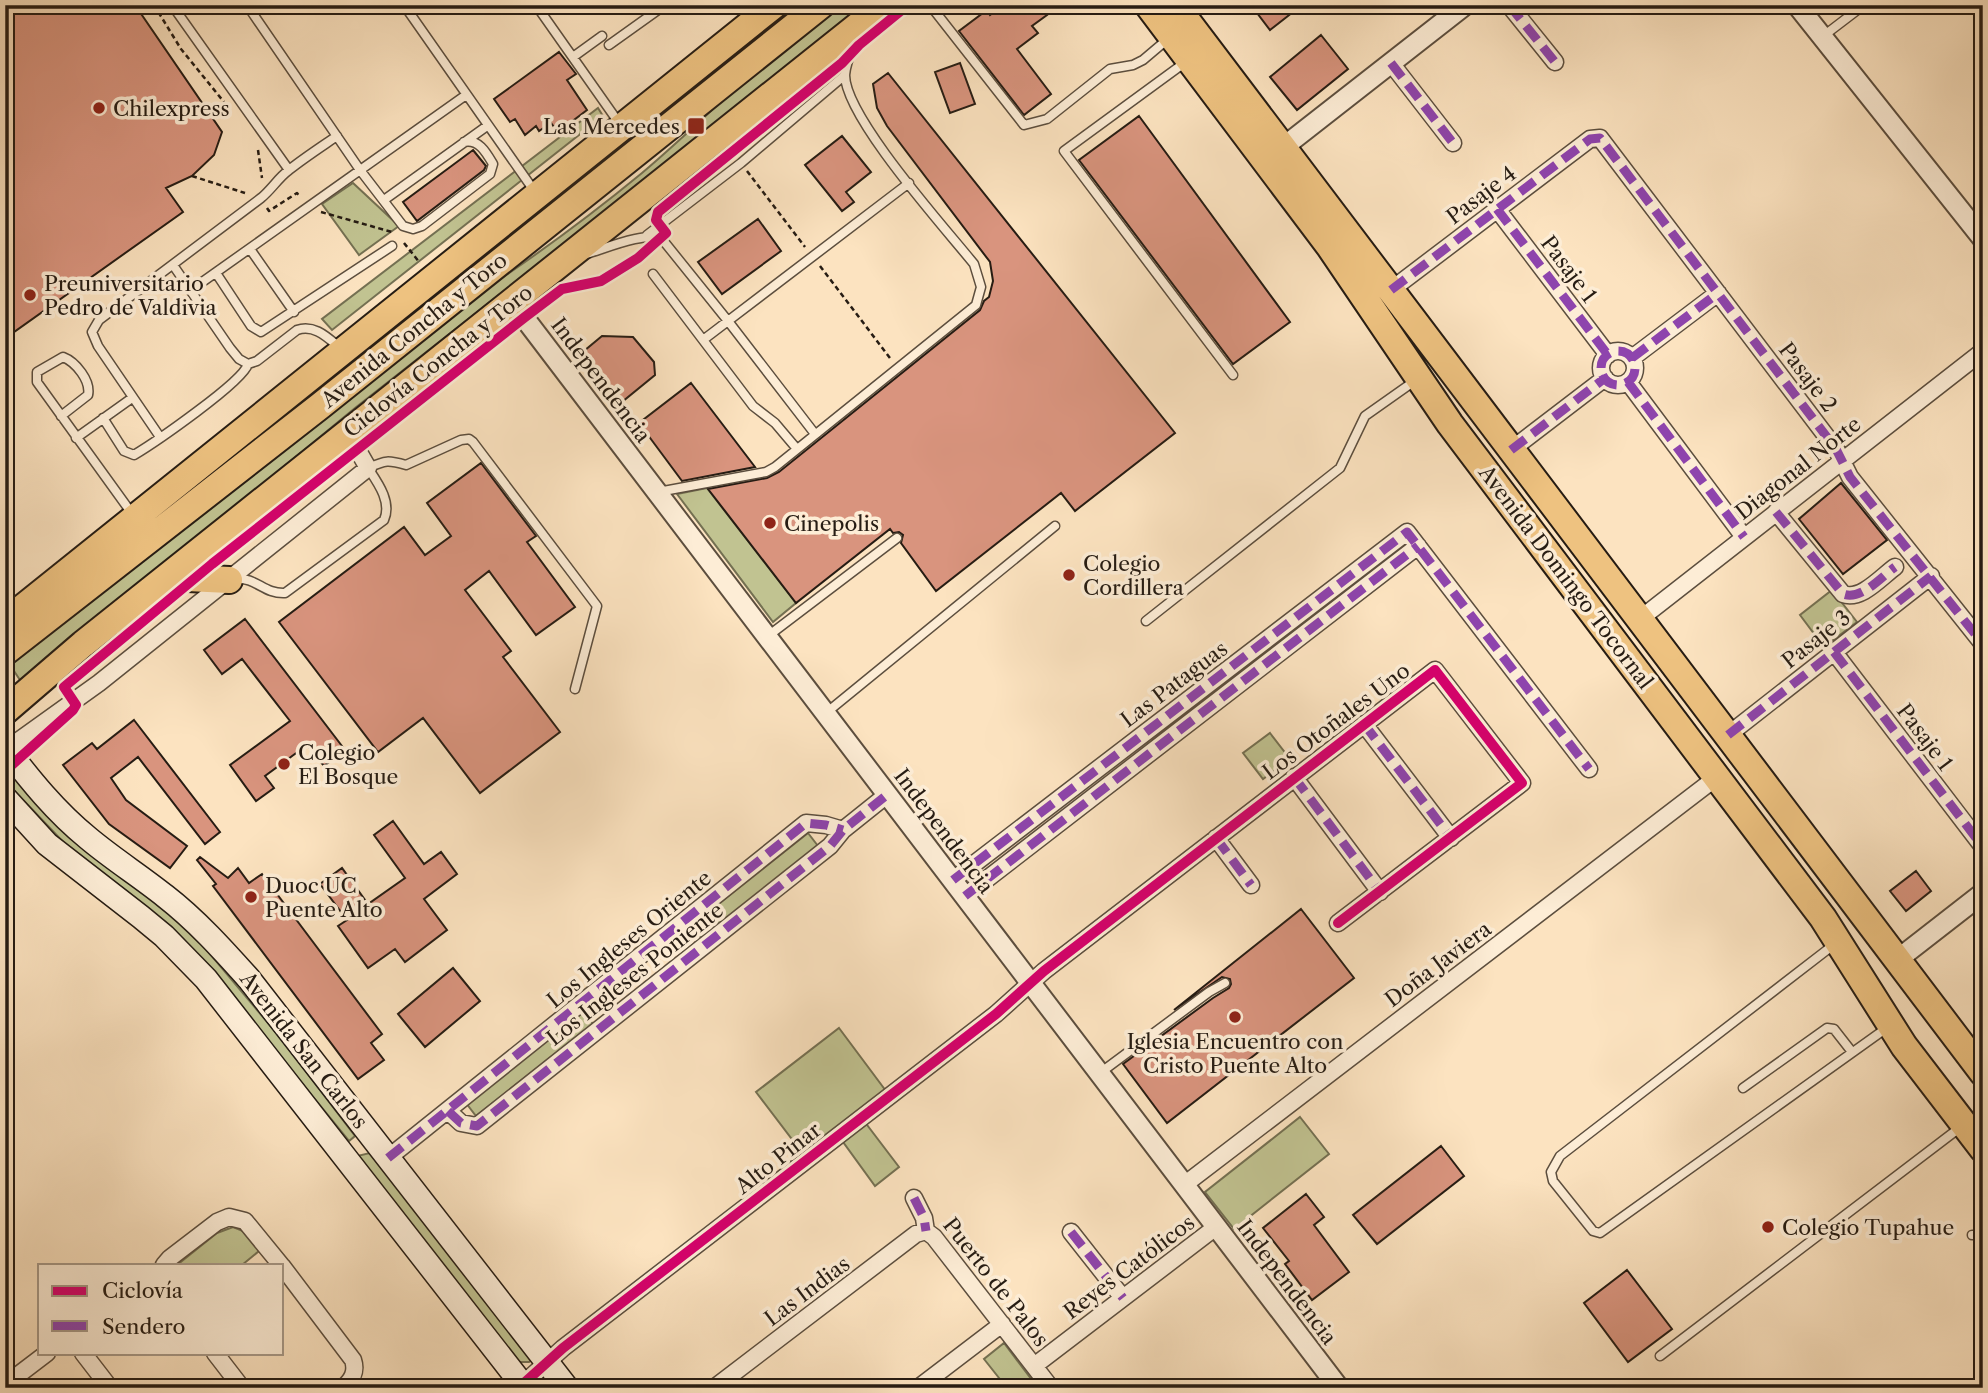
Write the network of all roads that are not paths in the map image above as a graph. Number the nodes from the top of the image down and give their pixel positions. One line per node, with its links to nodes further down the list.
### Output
1 (247, 5): 29 (lane)
2 (404, 5): 26 (lane)
3 (536, 5): 21 (lane)
4 (665, 5): 19 (lane)
5 (774, 5): 20 (main road, Avenida Concha y Toro)
6 (930, 5): 17 (lane)
7 (1148, 5): 17 (main road, Avenida Domingo Tocornal)
8 (1175, 5): 33 (main road, Avenida Domingo Tocornal)
9 (1465, 5): 24 (street)
10 (1509, 5): 23 (street)
11 (1797, 5): 18 (street)
12 (1864, 5): 18 (lane)
13 (174, 6): 34 (lane)
14 (817, 8): 20 (main road); 40 (main road, Avenida Concha y Toro)
15 (874, 13): 25 (lane); 45 (main road, Avenida Concha y Toro)
16 (602, 36): 21 (lane)
17 (1172, 36): 22 (main road, Avenida Domingo Tocornal)
18 (1822, 37): 42 (street)
19 (609, 45)
20 (717, 50): 28 (main road, Avenida Concha y Toro)
21 (573, 57): 28 (lane)
22 (1189, 60): 33 (main road, Avenida Domingo Tocornal); 64 (lane)
23 (1555, 62)
24 (1391, 63): 32 (street); 33 (street)
25 (845, 75): 36 (lane); 41 (lane)
26 (466, 95): 27 (lane); 35 (lane)
27 (487, 126): 31 (lane); 37 (lane)
28 (622, 127): 37 (main road, Avenida Concha y Toro)
29 (337, 136): 34 (lane); 35 (lane)
30 (1597, 137): 39 (street, Pasaje 4); 53 (street, Pasaje 2)
31 (464, 142): 38 (lane); 38 (lane)
32 (1453, 143)
33 (1274, 154): 52 (main road, Avenida Domingo Tocornal); 65 (main road, Avenida Domingo Tocornal)
34 (289, 170): 46 (lane)
35 (360, 170): 38 (lane); 44 (lane)
36 (909, 183): 56 (lane); 73 (lane)
37 (537, 195): 47 (main road, Avenida Concha y Toro)
38 (384, 200)
39 (1497, 209): 52 (street, Pasaje 4); 61 (street, Pasaje 1)
40 (558, 215): 45 (main road); 50 (main road, Avenida Concha y Toro)
41 (645, 237): 45 (lane); 56 (lane)
42 (1983, 239)
43 (392, 246): 55 (lane)
44 (250, 249): 48 (lane); 55 (lane)
45 (567, 260): 54 (main road, Avenida Concha y Toro)
46 (173, 265): 51 (lane); 68 (lane)
47 (449, 265): 50 (main road); 59 (main road, Avenida Concha y Toro)
48 (215, 273): 51 (lane); 55 (lane)
49 (653, 274): 57 (lane)
50 (483, 275): 54 (main road); 69 (main road, Avenida Concha y Toro)
51 (191, 290): 63 (lane)
52 (1391, 290): 60 (main road, Avenida Domingo Tocornal)
53 (1718, 293): 62 (street); 79 (street, Pasaje 2)
54 (513, 303): 72 (main road, Avenida Concha y Toro); 81 (street, Independencia)
55 (294, 312)
56 (728, 321): 57 (lane); 73 (lane)
57 (703, 340): 77 (lane)
58 (1983, 351): 79 (street, Diagonal Norte)
59 (344, 352): 63 (lane); 76 (main road, Avenida Concha y Toro)
60 (1439, 355): 65 (main road); 78 (main road, Avenida Domingo Tocornal)
61 (1608, 355): 62 (street); 66 (street)
62 (1632, 358): 67 (street)
63 (248, 364): 74 (lane)
64 (1233, 375)
65 (1416, 376): 85 (main road, Avenida Domingo Tocornal); 94 (lane)
66 (1605, 378): 67 (street); 78 (street)
67 (1628, 382): 87 (street)
68 (132, 398): 71 (lane); 74 (lane)
69 (320, 406): 76 (main road); 99 (main road, Avenida Concha y Toro)
70 (61, 416): 70 (lane); 75 (lane)
71 (103, 418): 74 (lane); 75 (lane)
72 (348, 433): 80 (street, Avenida Concha y Toro); 91 (main road, Avenida Concha y Toro)
73 (815, 434): 77 (lane)
74 (160, 437)
75 (76, 438): 84 (lane)
76 (225, 447): 84 (main road, Avenida Concha y Toro)
77 (797, 449): 81 (lane)
78 (1511, 450): 82 (main road, Avenida Domingo Tocornal)
79 (1842, 461): 83 (street, Diagonal Norte); 90 (street, Pasaje 2)
80 (368, 468): 92 (street); 92 (lane); 102 (lane)
81 (658, 492): 96 (street, Independencia)
82 (1553, 504): 85 (main road); 93 (main road, Avenida Domingo Tocornal)
83 (1776, 512): 87 (street, Diagonal Norte); 89 (street)
84 (134, 518): 95 (main road, Avenida Concha y Toro)
85 (1526, 524): 101 (main road, Avenida Domingo Tocornal)
86 (1055, 526): 106 (lane)
87 (1744, 537): 93 (street, Diagonal Norte)
88 (897, 538): 96 (lane)
89 (1895, 566)
90 (1931, 576): 97 (street, Pasaje 2); 98 (street, Pasaje 3)
91 (167, 577): 92 (main road); 105 (main road, Avenida Concha y Toro)
92 (229, 580): 109 (street)
93 (1640, 619): 100 (main road, Avenida Domingo Tocornal)
94 (1146, 621)
95 (5, 622)
96 (768, 636): 106 (street, Independencia)
97 (1983, 644)
98 (1834, 652): 108 (street, Pasaje 3); 118 (street, Pasaje 1)
99 (5, 653)
100 (1674, 664): 101 (main road); 103 (main road, Avenida Domingo Tocornal)
101 (1647, 685): 104 (main road, Avenida Domingo Tocornal)
102 (575, 689)
103 (1693, 689): 104 (main road); 108 (main road, Avenida Domingo Tocornal)
104 (1666, 709): 111 (main road, Avenida Domingo Tocornal)
105 (5, 711)
106 (826, 713): 113 (street, Independencia)
107 (1364, 724): 112 (street, Los Otoñales Uno); 117 (street, Los Otoñales Uno); 117 (street, Los Otoñales Uno)
108 (1728, 735): 125 (main road, Avenida Domingo Tocornal)
109 (6, 748): 136 (main road, Avenida San Carlos)
110 (1589, 769): 120 (street, Las Pataguas)
111 (1717, 777): 124 (main road, Avenida Domingo Tocornal); 138 (street, Doña Javiera)
112 (1294, 778): 116 (street, Los Otoñales Uno); 121 (street, Los Otoñales Uno)
113 (888, 794): 115 (street, Los Ingleses Poniente); 120 (street, Independencia)
114 (5, 798): 135 (main road, Avenida San Carlos)
115 (843, 830): 133 (street, Los Ingleses Oriente); 133 (street, Los Ingleses Poniente)
116 (1216, 838): 119 (street); 126 (street, Los Otoñales Uno)
117 (1451, 838): 121 (street, Los Otoñales Uno)
118 (1983, 847)
119 (1251, 886)
120 (959, 888): 126 (street, Independencia)
121 (1380, 892): 123 (street, Los Otoñales Uno)
122 (1983, 893): 125 (street)
123 (1338, 923)
124 (1838, 941): 128 (main road, Avenida Domingo Tocornal); 129 (lane)
125 (1897, 960): 131 (main road, Avenida Domingo Tocornal)
126 (1032, 983): 130 (street, Independencia); 154 (street, Alto Pinar)
127 (1225, 983): 130 (lane)
128 (1891, 1025): 129 (lane); 134 (main road, Avenida Domingo Tocornal)
129 (1852, 1052): 132 (lane)
130 (1100, 1073): 138 (street, Independencia)
131 (1983, 1073)
132 (1743, 1088)
133 (448, 1111): 136 (street, Los Ingleses Oriente)
134 (1964, 1124): 137 (main road, Avenida Domingo Tocornal); 153 (lane)
135 (335, 1143): 136 (main road); 158 (main road, Avenida San Carlos)
136 (381, 1149): 154 (main road, Avenida San Carlos)
137 (1983, 1149)
138 (1184, 1185): 140 (street, Independencia)
139 (914, 1198): 141 (street, Puerto de Palos)
140 (1216, 1227): 148 (street, Reyes Católicos); 165 (street, Independencia)
141 (926, 1231): 149 (street, Puerto de Palos); 157 (street, Las Indias)
142 (1071, 1232): 148 (street)
143 (1972, 1235): 144 (lane)
144 (1983, 1239)
145 (165, 1264): 146 (street)
146 (279, 1264)
147 (284, 1270): 161 (street)
148 (1123, 1298): 155 (street, Reyes Católicos)
149 (1002, 1324): 155 (street, Puerto de Palos); 163 (street)
150 (46, 1354): 156 (street)
151 (84, 1354): 159 (street)
152 (216, 1354): 160 (street)
153 (1660, 1356)
154 (547, 1361): 158 (street, Alto Pinar); 162 (main road, Avenida San Carlos)
155 (1034, 1366): 164 (street, Puerto de Palos)
156 (5, 1385)
157 (725, 1385)
158 (520, 1387)
159 (110, 1388)
160 (242, 1388)
161 (343, 1388)
162 (568, 1388)
163 (918, 1388)
164 (1051, 1388)
165 (1339, 1388)

